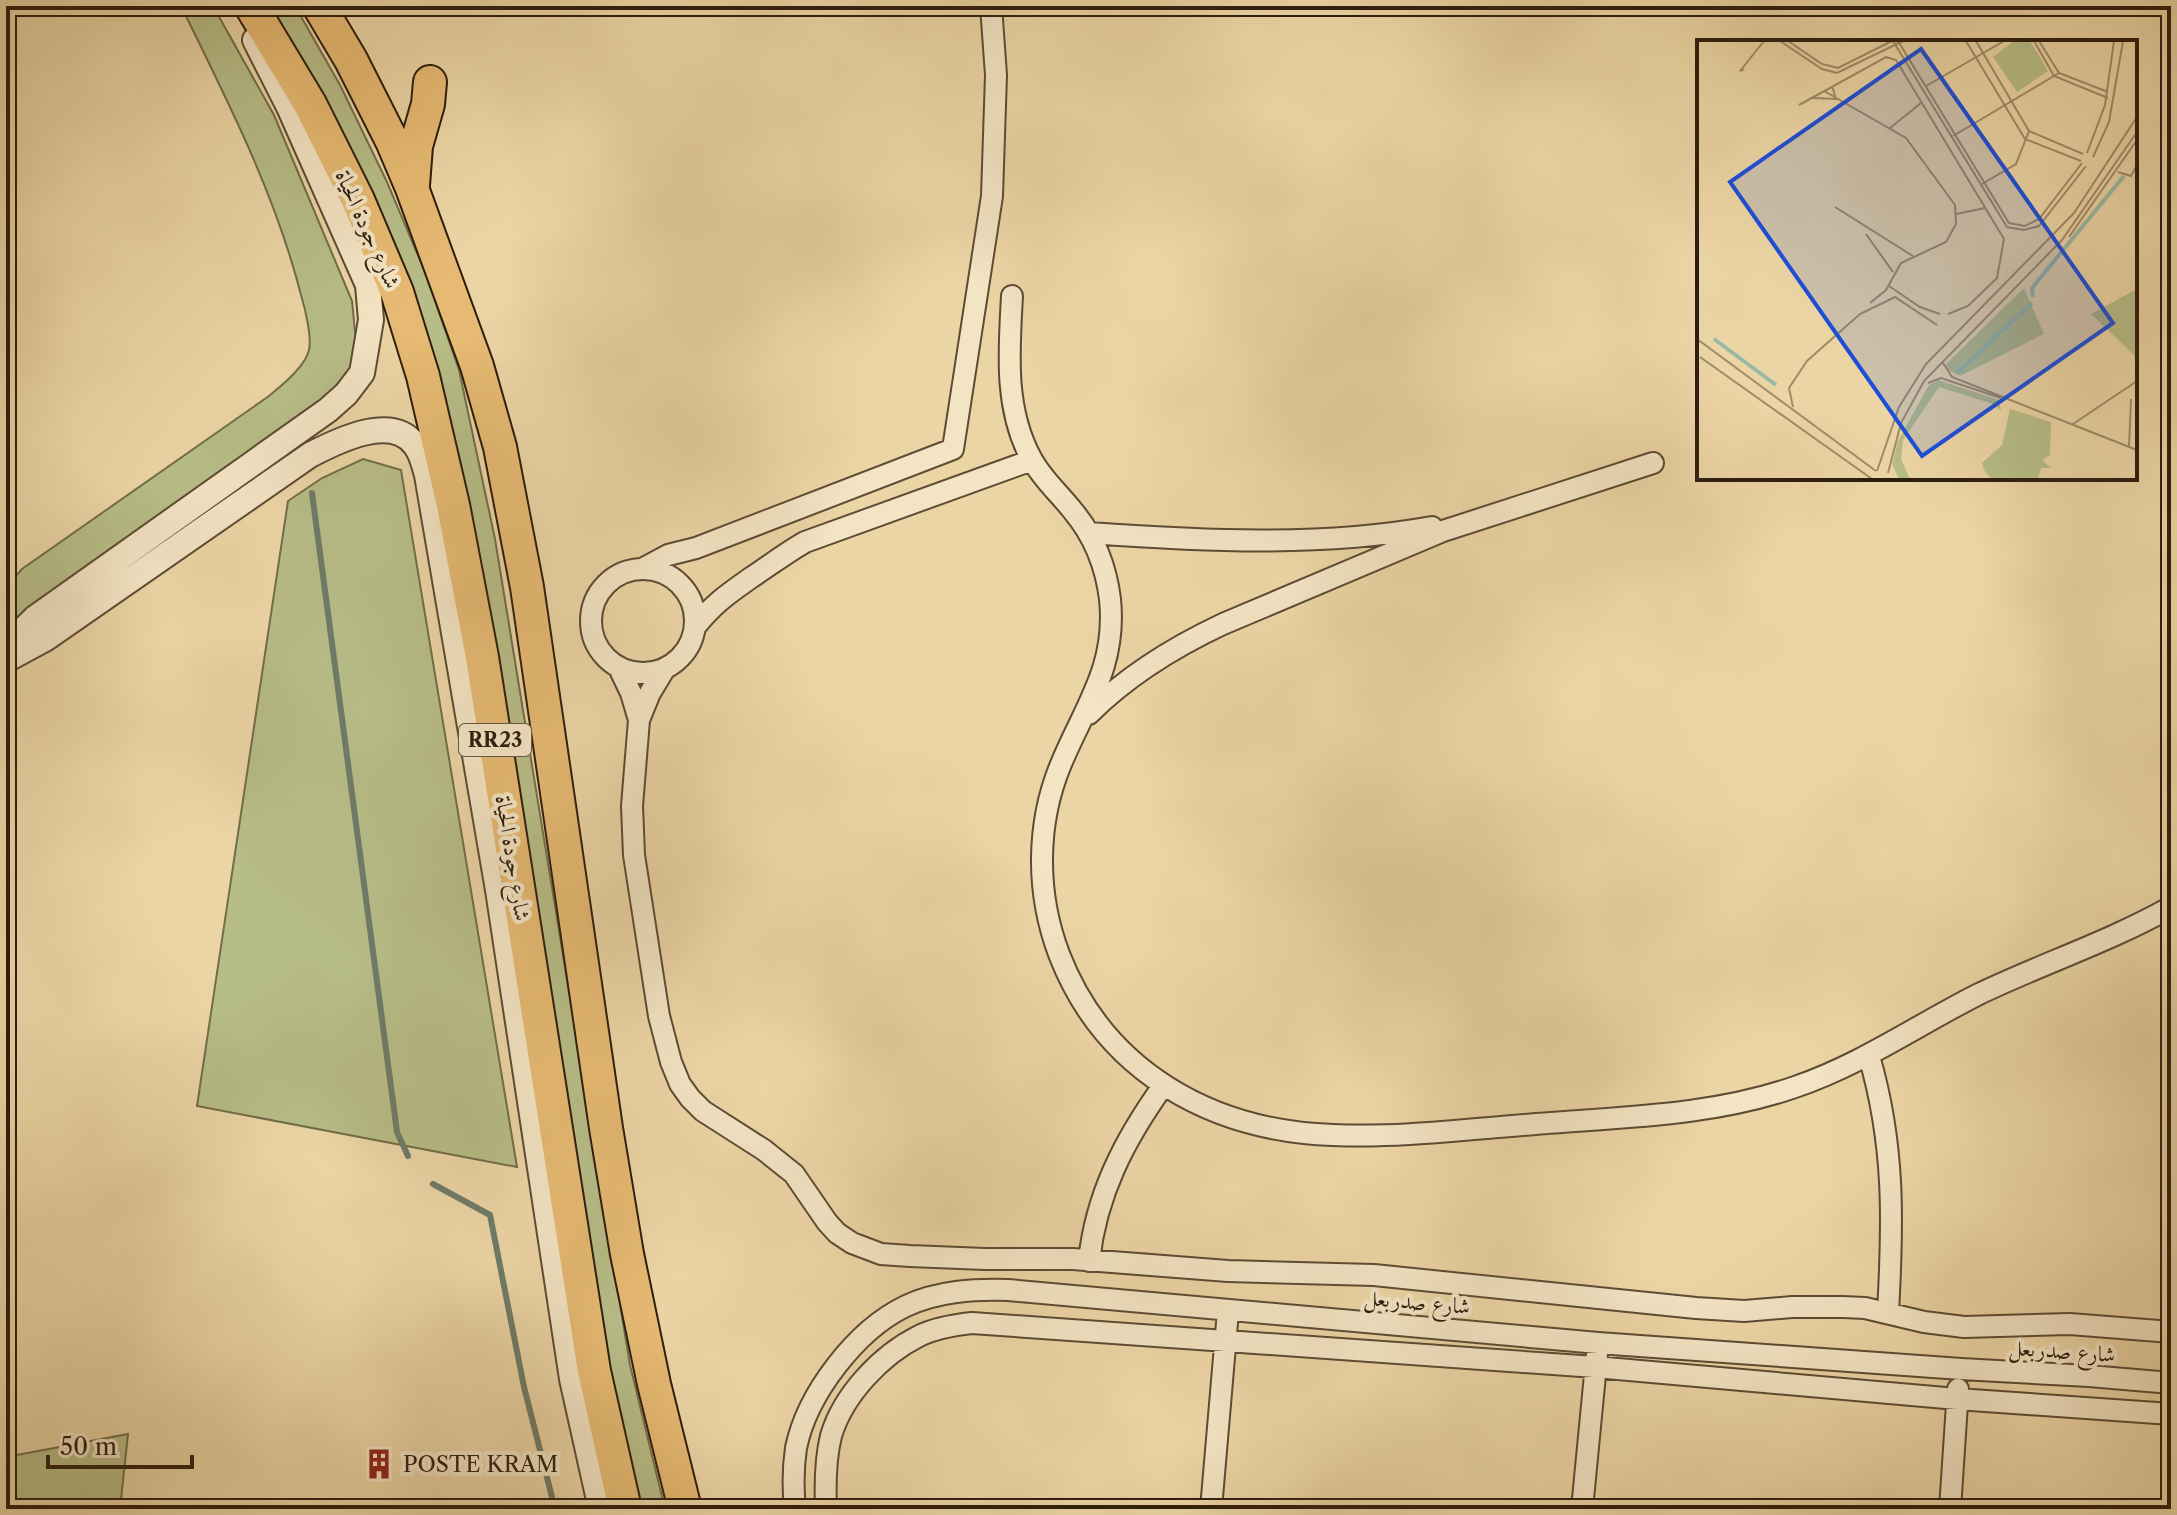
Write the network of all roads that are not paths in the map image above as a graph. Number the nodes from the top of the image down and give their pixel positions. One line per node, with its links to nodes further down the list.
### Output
1 (237, 6): 19 (street)
2 (251, 6): 40 (highway, شارع جودة الحياة / RR23)
3 (319, 6): 6 (highway, RR23)
4 (991, 6): 13 (street)
5 (430, 82): 6 (highway)
6 (412, 188): 41 (highway, RR23)
7 (1012, 296): 8 (street)
8 (1032, 460): 11 (street); 17 (street)
9 (1653, 463): 10 (street)
10 (1475, 519): 12 (street); 14 (street)
11 (1089, 533): 12 (street); 24 (street)
12 (1355, 536): 14 (street)
13 (696, 548): 15 (street); 16 (street)
14 (1361, 564): 24 (street)
15 (642, 569): 16 (street); 21 (street)
16 (685, 590): 17 (street); 18 (street)
17 (731, 590): 18 (street)
18 (695, 627): 22 (street)
19 (6, 647)
20 (6, 660): 39 (street)
21 (619, 668): 22 (street); 23 (street)
22 (665, 668): 23 (street)
23 (639, 720): 28 (street)
24 (1081, 723): 27 (street)
25 (2171, 907): 26 (street)
26 (1869, 1056): 27 (street); 30 (street)
27 (1163, 1086): 28 (street)
28 (1089, 1261): 30 (street)
29 (1228, 1311): 32 (street); 33 (street, شارع صدربعل); 42 (street, شارع صدربعل)
30 (1888, 1313): 31 (street)
31 (2171, 1332)
32 (1226, 1340): 34 (street); 43 (street); 44 (street)
33 (1598, 1343): 34 (street); 35 (street, شارع صدربعل)
34 (1595, 1367): 37 (street); 45 (street)
35 (1961, 1369): 36 (street, شارع صدربعل); 37 (street)
36 (2171, 1383)
37 (1957, 1399): 38 (street); 46 (street)
38 (2171, 1414)
39 (601, 1509)
40 (625, 1509)
41 (685, 1509)
42 (795, 1509)
43 (826, 1509)
44 (1211, 1509)
45 (1582, 1509)
46 (1950, 1509)

